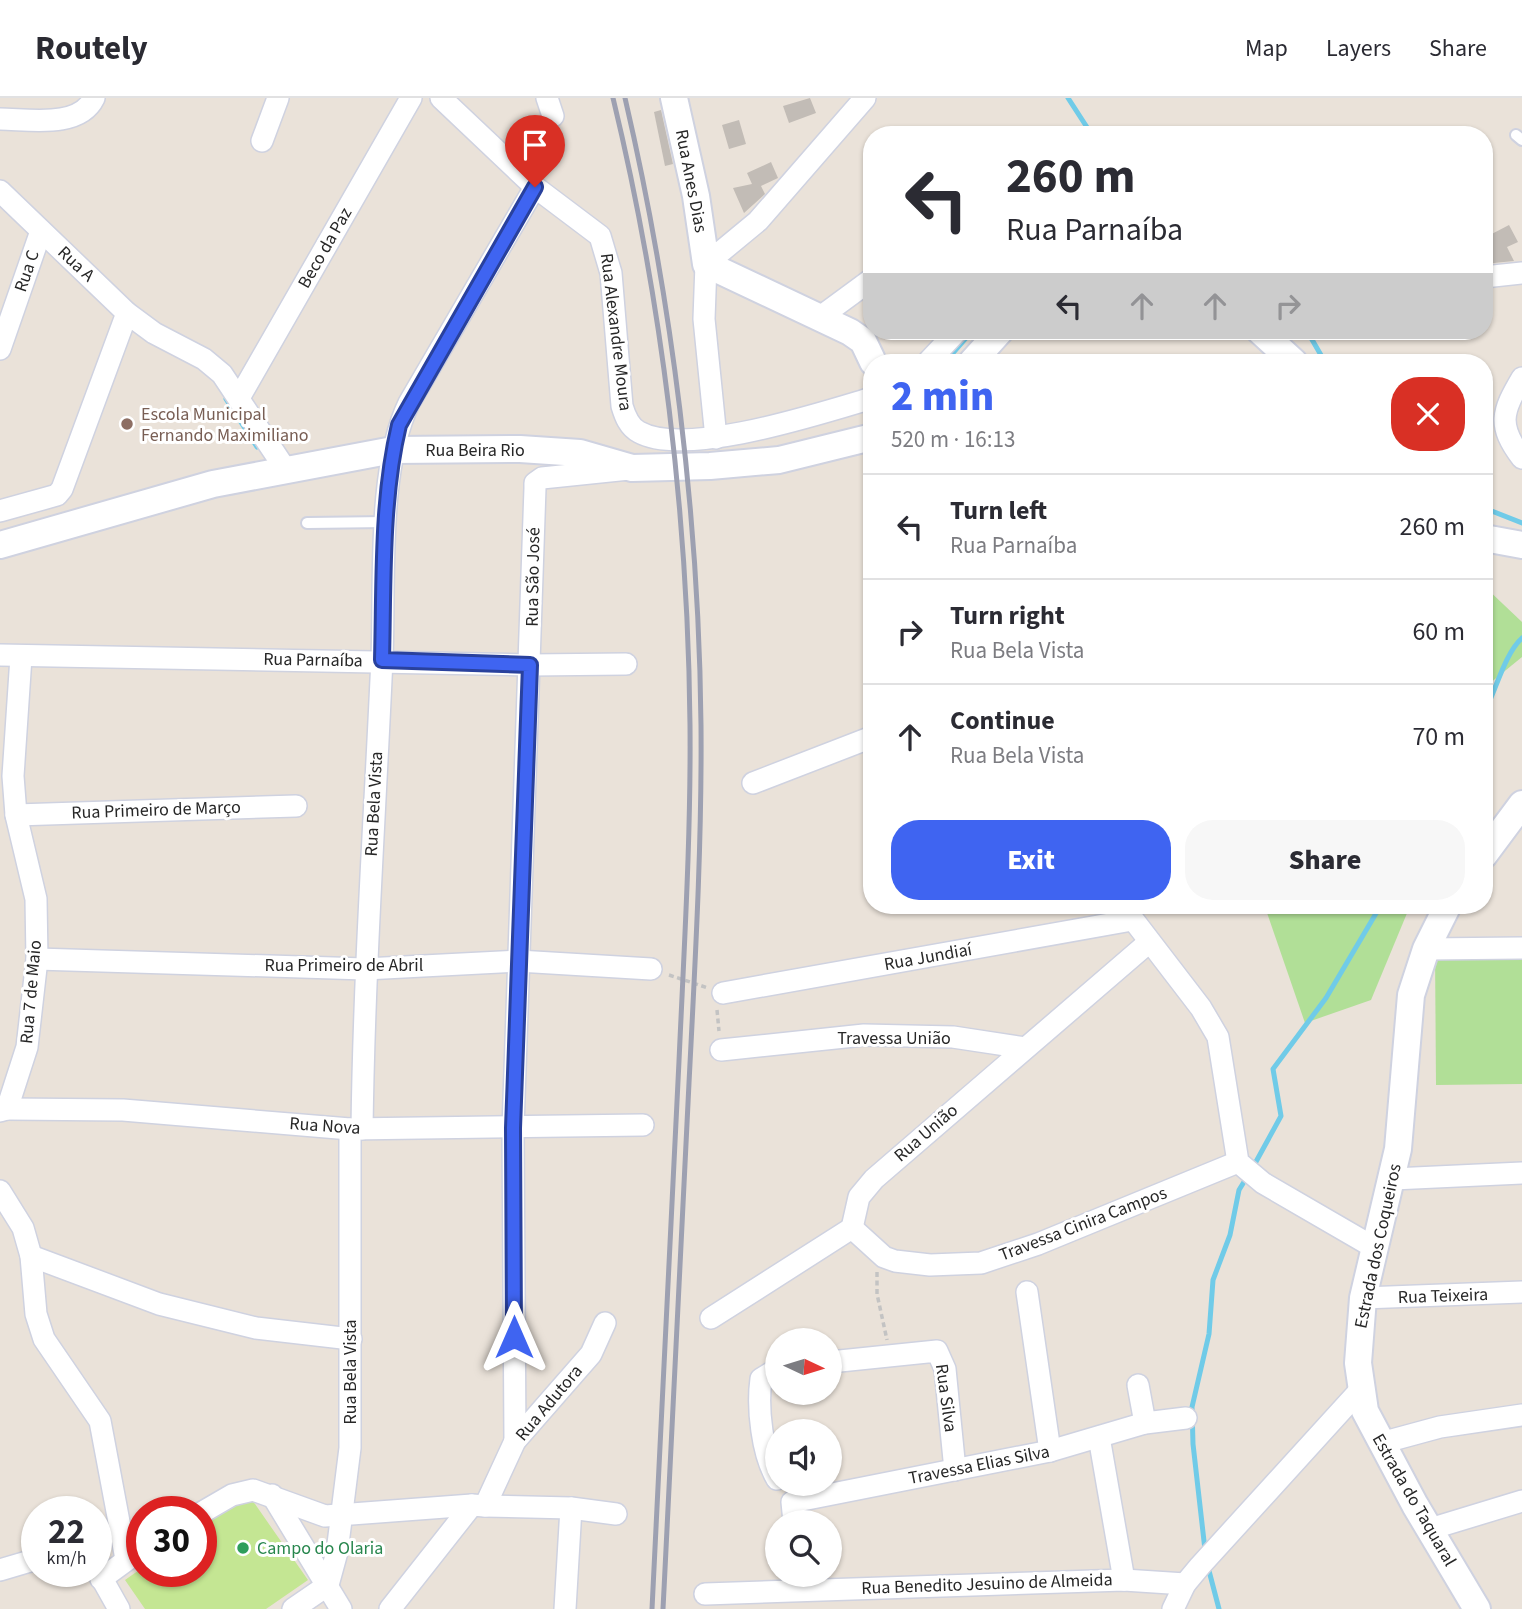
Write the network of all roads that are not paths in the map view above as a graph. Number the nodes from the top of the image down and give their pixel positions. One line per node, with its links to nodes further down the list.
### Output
1 (94, 98): 7 (street)
2 (278, 98): 8 (street)
3 (411, 98): 27 (street, Beco da Paz)
4 (441, 98): 9 (street, Rua Alexandre Moura)
5 (674, 98): 12 (street, Rua Anes Dias)
6 (865, 98): 12 (street)
7 (0, 119)
8 (262, 141)
9 (535, 187): 29 (street, Rua Alexandre Moura); 32 (street, Rua Bela Vista)
10 (0, 191): 11 (street, Rua A)
11 (41, 231): 16 (street, Rua A); 21 (street, Rua C)
12 (706, 264): 17 (street); 29 (street)
13 (1522, 273): 14 (street)
14 (1493, 276)
15 (863, 286): 17 (street)
16 (127, 313): 27 (street, Rua A); 35 (street)
17 (819, 318): 22 (street)
18 (949, 340): 23 (street)
19 (992, 340): 24 (street)
20 (1270, 340): 25 (street)
21 (0, 349)
22 (869, 354)
23 (935, 354)
24 (979, 354)
25 (1285, 354)
26 (1522, 377): 31 (street)
27 (239, 398): 34 (street, Rua A)
28 (863, 400): 29 (street)
29 (716, 438)
30 (863, 440): 33 (street, Rua Beira Rio)
31 (1522, 458)
32 (392, 462): 33 (street, Rua Beira Rio); 34 (street, Rua Beira Rio); 36 (street, Rua Bela Vista)
33 (632, 468): 44 (street, Rua São José)
34 (286, 470): 39 (street, Rua Beira Rio)
35 (0, 511)
36 (387, 522): 37 (lane); 42 (street, Rua Bela Vista)
37 (307, 523)
38 (1493, 540): 40 (street)
39 (0, 545)
40 (1522, 545)
41 (10, 656): 42 (street, Rua Parnaíba); 49 (street, Rua 7 de Maio)
42 (382, 660): 44 (street, Rua Parnaíba); 59 (street, Rua Bela Vista)
43 (626, 663): 44 (street, Rua Parnaíba)
44 (530, 665): 58 (street, Rua São José)
45 (863, 740): 46 (street)
46 (753, 783)
47 (1522, 804): 50 (street)
48 (296, 806): 49 (street, Rua Primeiro de Março)
49 (16, 815): 57 (street, Rua 7 de Maio)
50 (1493, 844)
51 (1117, 914): 61 (street, Rua Jundiaí)
52 (1128, 914): 54 (street)
53 (1444, 914): 56 (street, Estrada dos Coqueiros)
54 (1148, 943): 62 (street, Rua União); 68 (street)
55 (1522, 948): 56 (street)
56 (1426, 949): 70 (street, Estrada dos Coqueiros)
57 (37, 959): 59 (street, Rua Primeiro de Abril); 64 (street, Rua 7 de Maio)
58 (518, 961): 59 (street, Rua Primeiro de Abril); 60 (street, Rua Primeiro de Abril); 66 (street, Rua São José)
59 (365, 969): 67 (street, Rua Bela Vista)
60 (651, 969)
61 (719, 992)
62 (1025, 1048): 63 (street, Travessa União); 72 (street, Rua União)
63 (721, 1050)
64 (4, 1110): 67 (street, Rua Nova)
65 (643, 1125): 66 (street, Rua Nova)
66 (513, 1128): 67 (street, Rua Nova); 90 (street, Rua São José)
67 (356, 1129): 80 (street, Rua Bela Vista)
68 (1241, 1165): 72 (street, Travessa Cinira Campos); 73 (street)
69 (1522, 1173): 70 (street)
70 (1393, 1179): 73 (street, Estrada dos Coqueiros)
71 (0, 1191): 74 (street)
72 (852, 1228): 78 (street)
73 (1376, 1248): 77 (street, Estrada dos Coqueiros)
74 (31, 1256): 80 (street); 102 (street)
75 (1027, 1292): 92 (street)
76 (1522, 1292): 77 (street, Rua Teixeira)
77 (1363, 1298): 84 (street, Estrada dos Coqueiros)
78 (711, 1318)
79 (605, 1323): 90 (street, Rua Adutora)
80 (351, 1339): 101 (street, Rua Bela Vista)
81 (842, 1360): 93 (street, Rua Silva)
82 (765, 1377): 88 (street)
83 (1138, 1385): 87 (street)
84 (1361, 1389): 91 (street, Estrada do Taquaral); 108 (street)
85 (1522, 1415): 91 (street)
86 (1186, 1418): 87 (street, Travessa Elias Silva)
87 (1145, 1423): 89 (street, Travessa Elias Silva)
88 (765, 1434)
89 (1099, 1437): 92 (street, Travessa Elias Silva); 106 (street)
90 (515, 1441): 98 (street, Rua Adutora)
91 (1381, 1443): 103 (street, Estrada do Taquaral)
92 (1050, 1451): 93 (street, Travessa Elias Silva)
93 (955, 1470): 97 (street, Travessa Elias Silva)
94 (272, 1496): 96 (street); 101 (street); 109 (street)
95 (1522, 1501): 103 (street)
96 (217, 1503)
97 (788, 1503)
98 (478, 1506): 99 (street); 101 (street); 116 (street, Rua Adutora)
99 (572, 1508): 100 (street); 117 (street)
100 (616, 1514)
101 (342, 1517): 109 (street, Rua Bela Vista)
102 (126, 1523)
103 (1430, 1529): 119 (street, Estrada do Taquaral)
104 (21, 1564): 105 (street)
105 (0, 1570)
106 (1124, 1580): 107 (street, Rua Benedito Jesuino de Almeida); 108 (street, Rua Benedito Jesuino de Almeida)
107 (842, 1582)
108 (1185, 1584): 118 (street)
109 (328, 1585): 114 (street); 115 (street)
110 (765, 1586): 112 (street, Rua Benedito Jesuino de Almeida)
111 (107, 1587): 113 (street)
112 (705, 1594)
113 (120, 1609)
114 (293, 1609)
115 (341, 1609)
116 (390, 1609)
117 (565, 1609)
118 (1173, 1609)
119 (1477, 1609)

